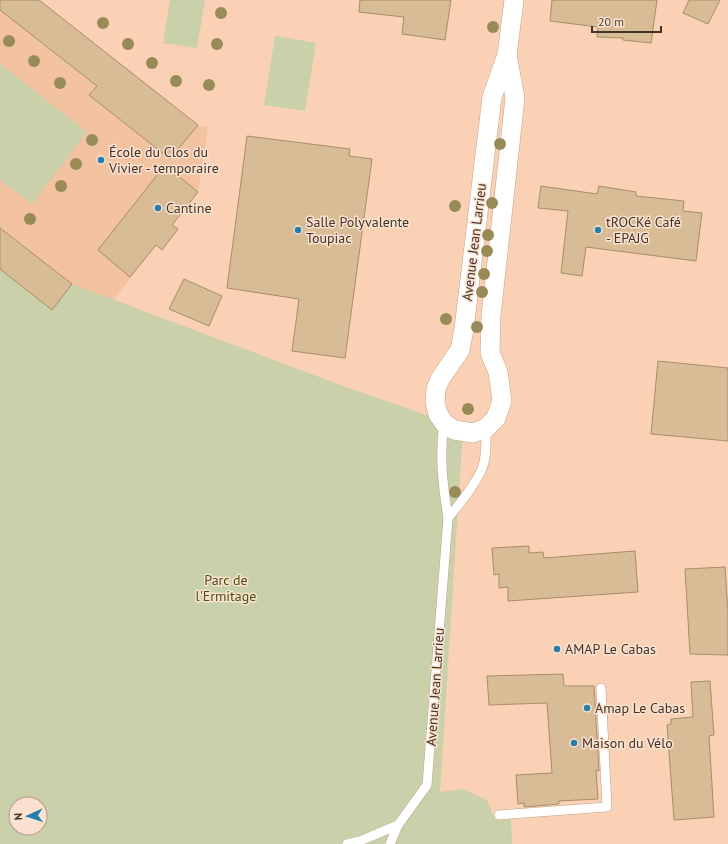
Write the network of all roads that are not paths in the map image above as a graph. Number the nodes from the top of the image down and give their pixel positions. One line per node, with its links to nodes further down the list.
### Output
1 (514, 0): 2 (street, Avenue Jean Larrieu)
2 (507, 55): 3 (street, Avenue Jean Larrieu); 4 (street, Avenue Jean Larrieu)
3 (444, 423): 4 (street); 5 (lane, Avenue Jean Larrieu)
4 (486, 428): 5 (lane)
5 (448, 518): 8 (lane, Avenue Jean Larrieu)
6 (601, 688): 7 (lane)
7 (499, 815)
8 (398, 824): 9 (lane); 10 (lane, Avenue Jean Larrieu)
9 (347, 844)
10 (390, 844)

